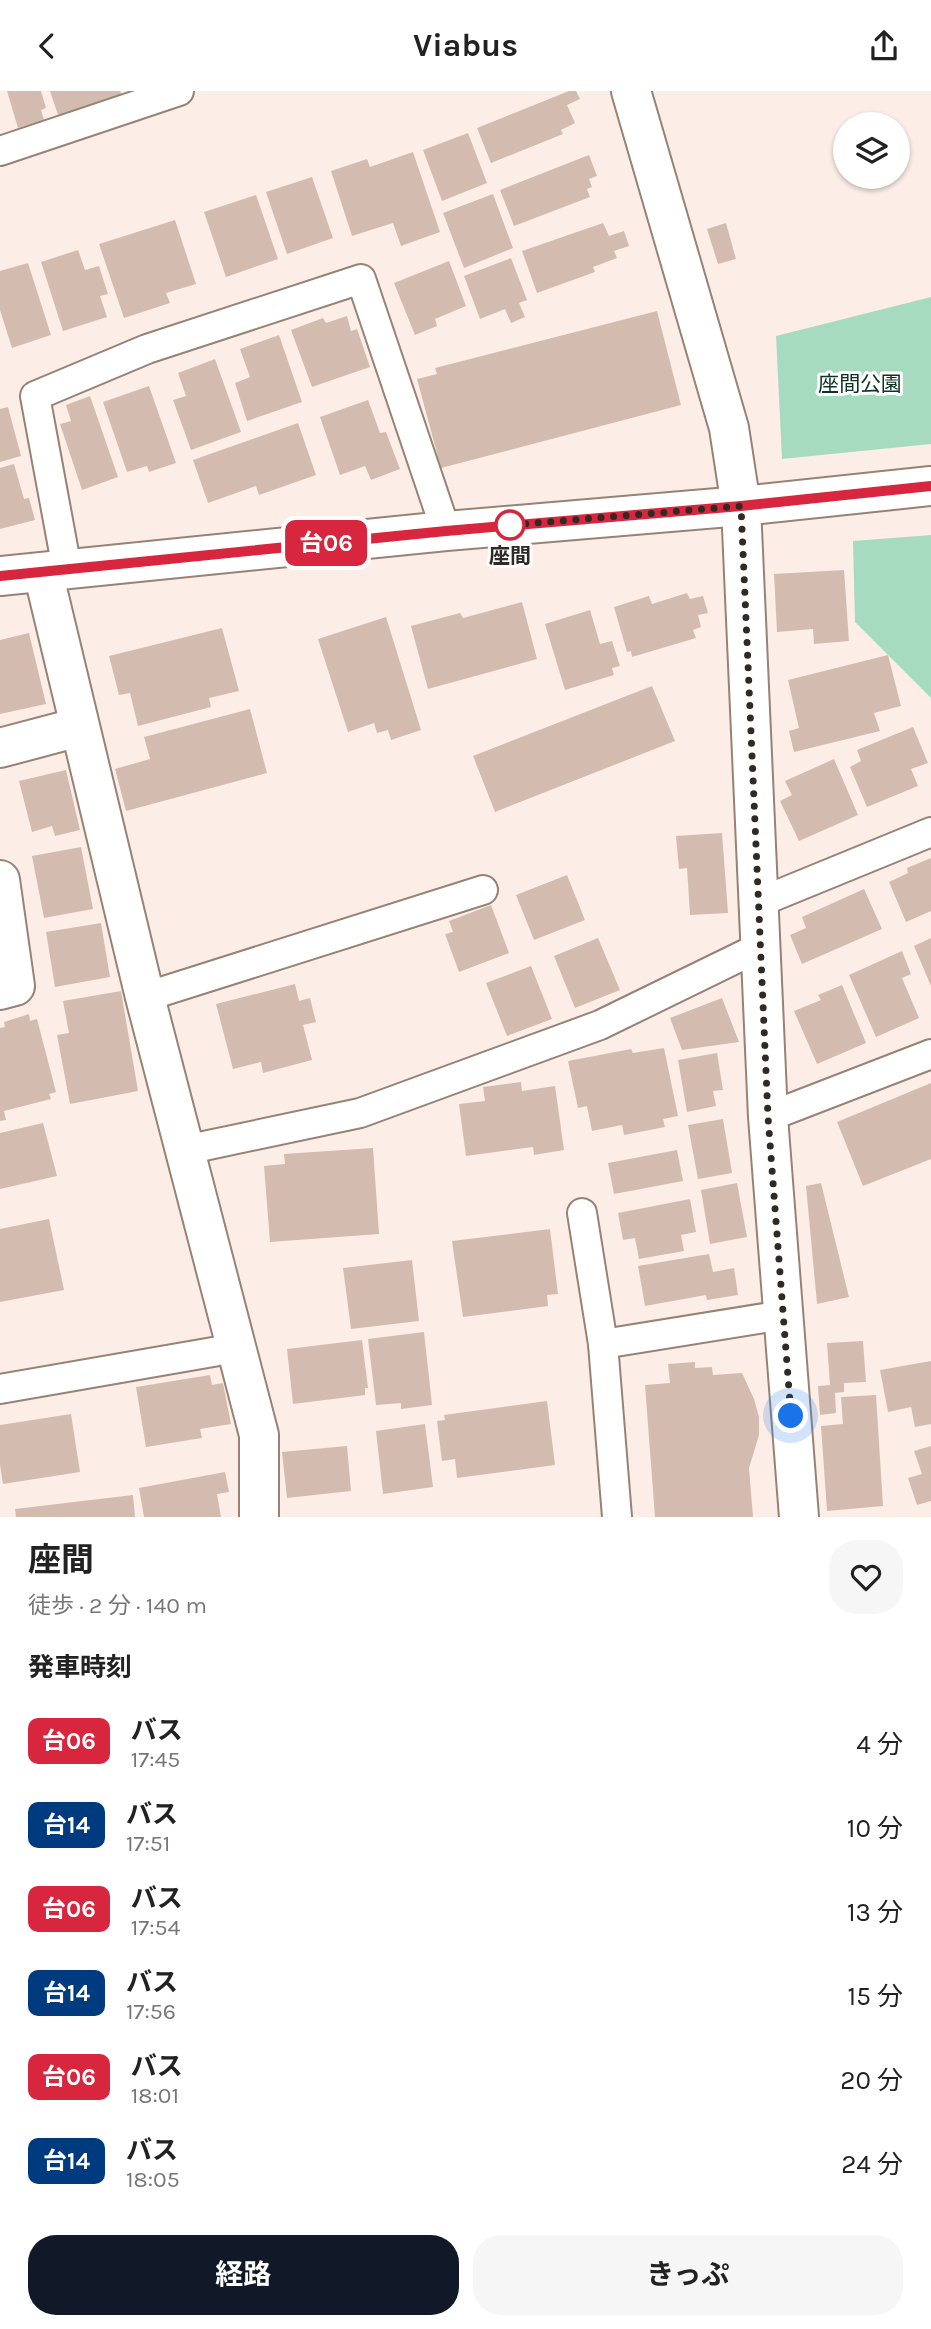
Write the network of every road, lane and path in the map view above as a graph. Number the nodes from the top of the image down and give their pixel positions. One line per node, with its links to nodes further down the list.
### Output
1 (179, 91): 3 (lane)
2 (631, 91): 5 (street)
3 (0, 152)
4 (931, 486): 5 (street)
5 (741, 506): 6 (street); 14 (street)
6 (446, 531): 7 (street); 7 (lane)
7 (55, 571): 8 (street); 9 (street)
8 (0, 576)
9 (79, 727): 10 (street); 17 (street)
10 (0, 748)
11 (931, 832): 14 (lane)
12 (0, 880): 16 (street)
13 (483, 890): 17 (lane)
14 (760, 902): 15 (street)
15 (762, 946): 19 (street); 20 (lane)
16 (0, 990)
17 (145, 997): 20 (street)
18 (931, 1054): 19 (lane)
19 (768, 1117): 22 (street)
20 (185, 1150): 24 (street)
21 (582, 1213): 23 (lane)
22 (783, 1315): 23 (lane); 28 (street)
23 (603, 1344): 27 (lane)
24 (236, 1348): 25 (lane); 26 (street)
25 (0, 1389)
26 (259, 1517)
27 (617, 1517)
28 (799, 1517)

